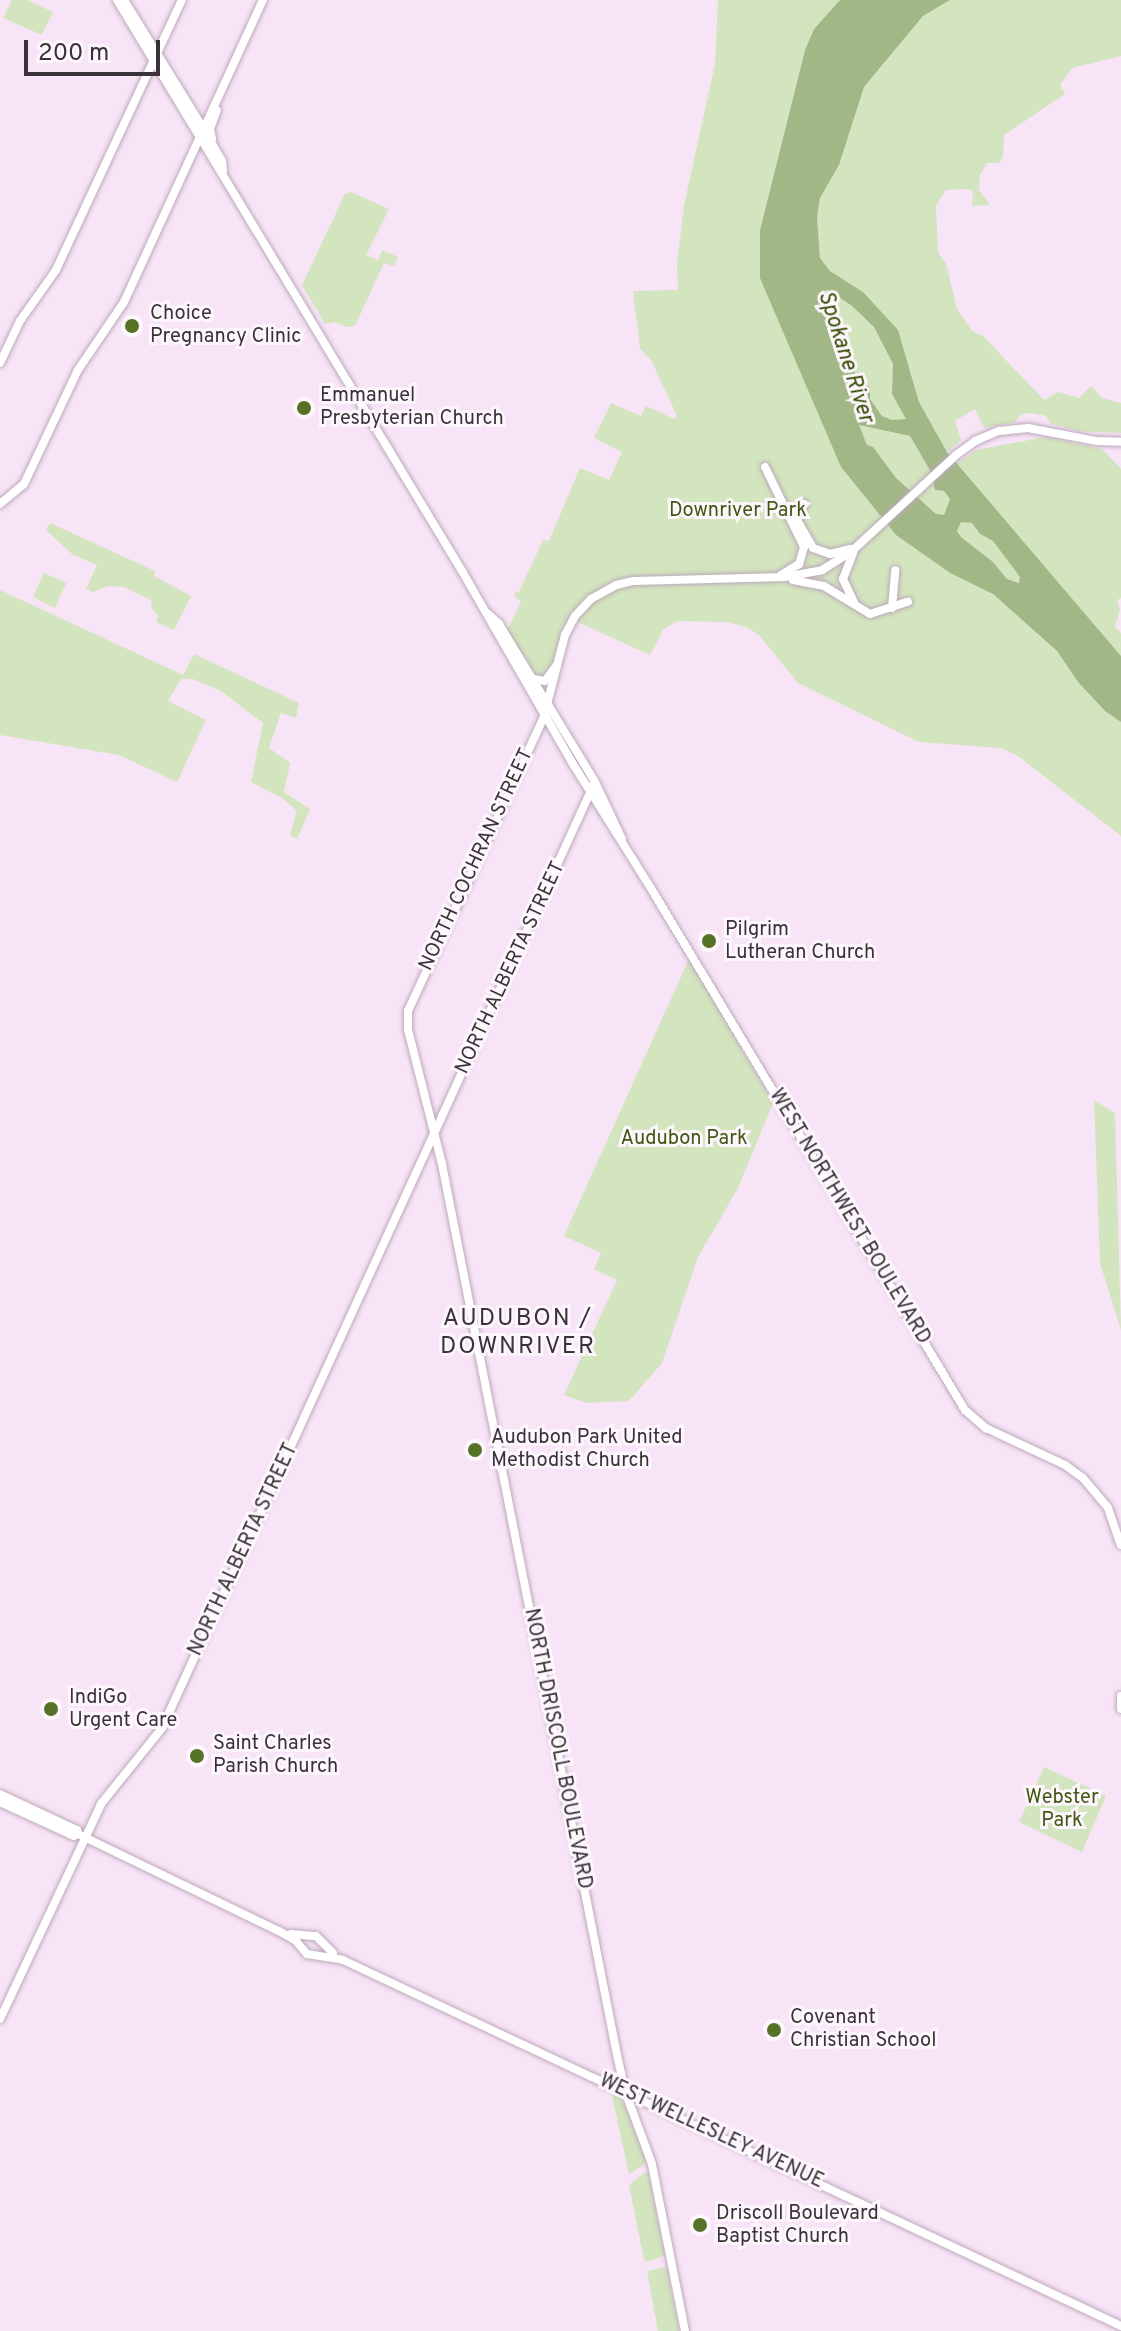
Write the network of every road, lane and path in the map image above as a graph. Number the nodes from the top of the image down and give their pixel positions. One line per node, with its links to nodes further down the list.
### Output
1 (117, 0): 8 (main road)
2 (124, 0): 6 (main road)
3 (182, 0): 5 (main road)
4 (263, 0): 9 (main road)
5 (170, 27): 6 (main road); 7 (main road)
6 (144, 31): 7 (main road)
7 (158, 53): 8 (main road); 10 (main road)
8 (153, 62): 11 (main road); 16 (main road)
9 (217, 99): 10 (main road); 12 (main road)
10 (203, 128): 11 (main road); 12 (main road)
11 (198, 138): 13 (main road); 14 (main road)
12 (214, 148): 15 (main road)
13 (210, 158): 14 (main road); 15 (main road)
14 (188, 160): 19 (main road)
15 (223, 172): 27 (main road, WEST NORTHWEST BOULEVARD)
16 (0, 363)
17 (1121, 442): 21 (main road)
18 (765, 467): 20 (main road)
19 (0, 504)
20 (793, 521): 21 (main road); 23 (main road)
21 (861, 543): 23 (main road); 25 (main road)
22 (895, 570): 26 (main road)
23 (772, 578): 25 (main road); 28 (main road, NORTH COCHRAN STREET)
24 (908, 602): 26 (main road)
25 (856, 607): 26 (main road)
26 (892, 608)
27 (488, 614): 29 (main road, WEST NORTHWEST BOULEVARD); 31 (main road, WEST NORTHWEST BOULEVARD)
28 (558, 663): 29 (main road); 30 (main road, NORTH COCHRAN STREET)
29 (533, 679): 30 (main road, WEST NORTHWEST BOULEVARD)
30 (548, 704): 31 (main road, NORTH COCHRAN STREET); 32 (main road, WEST NORTHWEST BOULEVARD)
31 (544, 716): 33 (main road, WEST NORTHWEST BOULEVARD); 35 (main road, NORTH COCHRAN STREET)
32 (595, 782): 33 (main road, NORTH ALBERTA STREET); 34 (main road, WEST NORTHWEST BOULEVARD)
33 (591, 793): 34 (main road, WEST NORTHWEST BOULEVARD); 36 (main road, NORTH ALBERTA STREET)
34 (622, 839): 41 (main road, WEST NORTHWEST BOULEVARD)
35 (410, 1005): 37 (main road, NORTH DRISCOLL BOULEVARD)
36 (447, 1107): 38 (main road, NORTH ALBERTA STREET); 40 (main road, NORTH DRISCOLL BOULEVARD)
37 (428, 1109): 38 (main road, NORTH DRISCOLL BOULEVARD); 39 (main road, NORTH ALBERTA STREET)
38 (434, 1134): 39 (main road, NORTH ALBERTA STREET); 40 (main road, NORTH DRISCOLL BOULEVARD)
39 (426, 1153): 46 (main road, NORTH ALBERTA STREET)
40 (442, 1164): 50 (main road, NORTH DRISCOLL BOULEVARD)
41 (1121, 1545)
42 (1121, 1693): 43 (main road)
43 (1121, 1709)
44 (0, 1794): 46 (main road)
45 (0, 1802): 46 (main road)
46 (82, 1836): 47 (main road); 49 (main road, NORTH ALBERTA STREET)
47 (304, 1942): 48 (main road); 48 (main road)
48 (319, 1949): 50 (main road, WEST WELLESLEY AVENUE)
49 (0, 2019)
50 (625, 2091): 51 (main road, WEST WELLESLEY AVENUE); 52 (main road, NORTH DRISCOLL BOULEVARD)
51 (1121, 2326)
52 (685, 2331)

